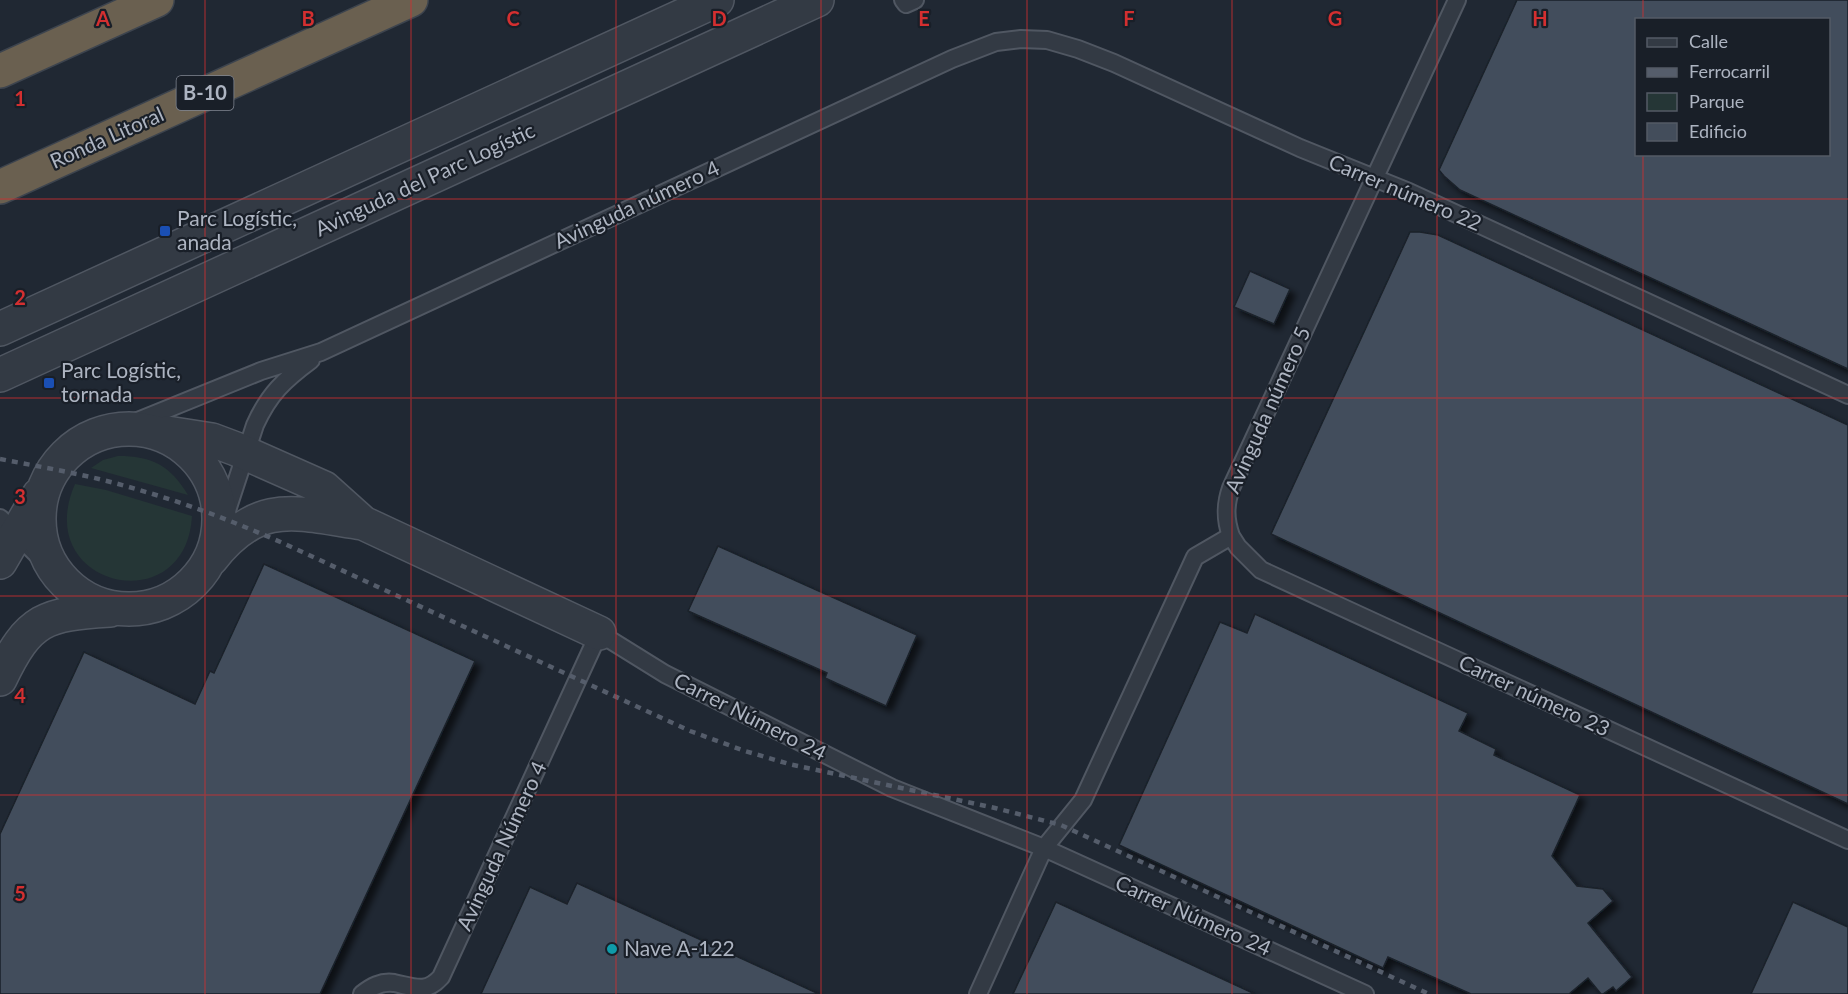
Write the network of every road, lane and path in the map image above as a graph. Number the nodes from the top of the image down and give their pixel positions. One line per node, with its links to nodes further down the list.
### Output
1 (157, 0): 9 (highway)
2 (411, 0): 11 (highway, Ronda Litoral / B-10)
3 (717, 0): 12 (street, Avinguda del Parc Logístic)
4 (817, 0): 14 (street, Avinguda del Parc Logístic)
5 (903, 0): 6 (lane)
6 (915, 0)
7 (1457, 0): 10 (lane, Avinguda número 5)
8 (952, 59): 10 (lane, Carrer número 22); 13 (lane, Avinguda número 4)
9 (0, 71)
10 (1376, 178): 15 (lane, Carrer número 22); 21 (lane, Avinguda número 5)
11 (0, 187)
12 (0, 330)
13 (321, 352): 16 (lane, Avinguda número 4); 17 (lane, Avinguda número 4)
14 (0, 375)
15 (1848, 395)
16 (131, 429): 17 (street, Carrer Número 24); 18 (street); 22 (street)
17 (246, 453): 19 (street, Carrer Número 24); 22 (lane, Avinguda número 4)
18 (44, 486): 20 (street); 24 (street)
19 (363, 523): 22 (street); 26 (street, Carrer Número 24)
20 (8, 526): 23 (street); 24 (lane)
21 (1231, 536): 28 (lane, Carrer número 23); 29 (lane)
22 (212, 552): 25 (street)
23 (0, 562)
24 (57, 574): 25 (street)
25 (122, 609): 27 (street)
26 (599, 633): 29 (lane, Carrer Número 24); 30 (lane, Avinguda Número 4)
27 (0, 679)
28 (1848, 840)
29 (1044, 849): 31 (lane); 32 (lane, Carrer Número 24)
30 (362, 994)
31 (978, 994)
32 (1365, 994)

